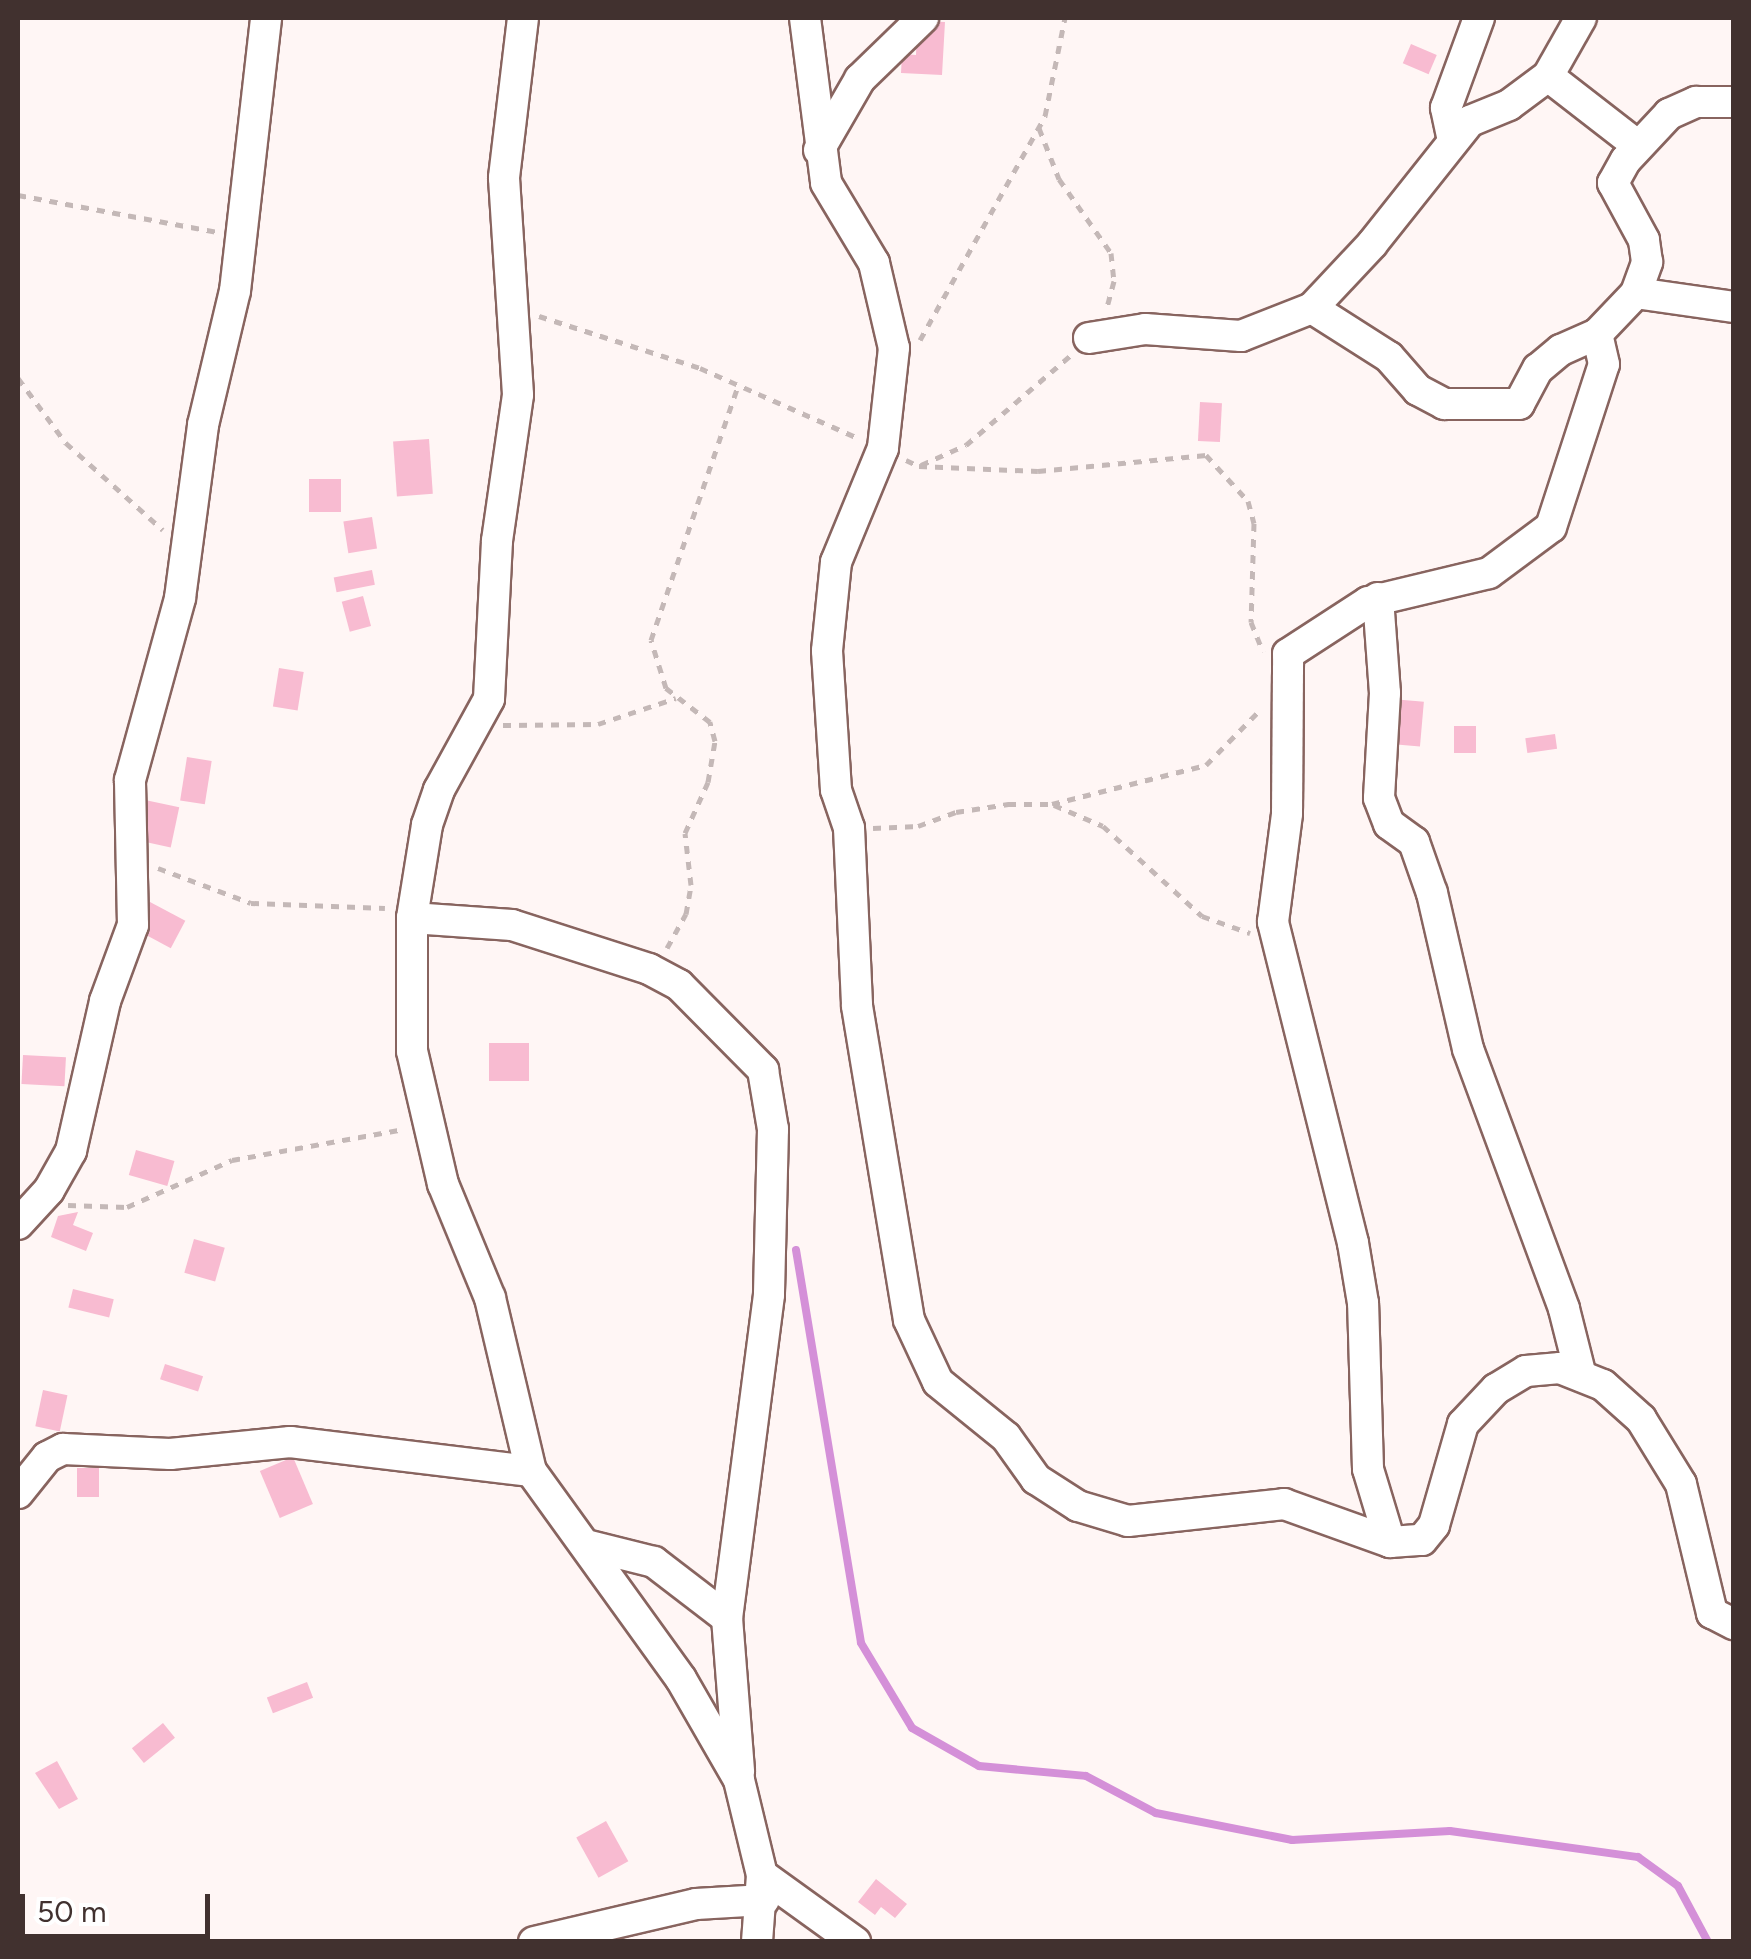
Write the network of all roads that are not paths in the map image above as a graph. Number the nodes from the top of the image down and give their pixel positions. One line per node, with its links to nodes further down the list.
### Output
1 (266, 18): 19 (street)
2 (523, 18): 18 (street)
3 (805, 18): 11 (street)
4 (924, 18): 11 (street)
5 (1479, 18): 9 (street)
6 (1581, 18): 7 (street)
7 (1548, 76): 9 (street); 10 (street)
8 (1734, 102): 10 (street)
9 (1453, 141): 14 (street)
10 (1637, 144): 12 (street)
11 (818, 150): 23 (street)
12 (1636, 293): 13 (street); 15 (street)
13 (1734, 307)
14 (1312, 308): 15 (street); 16 (street)
15 (1597, 334): 17 (street)
16 (1089, 338)
17 (1378, 598): 20 (street); 23 (street)
18 (412, 913): 21 (street); 25 (street)
19 (18, 1224)
20 (1581, 1376): 23 (street); 26 (street)
21 (530, 1471): 22 (street); 24 (street)
22 (18, 1493)
23 (1390, 1542)
24 (590, 1546): 25 (street); 27 (street)
25 (727, 1618): 27 (street)
26 (1734, 1624)
27 (740, 1780): 28 (street)
28 (763, 1887): 29 (street); 30 (street); 31 (street)
29 (534, 1942)
30 (757, 1942)
31 (856, 1942)

